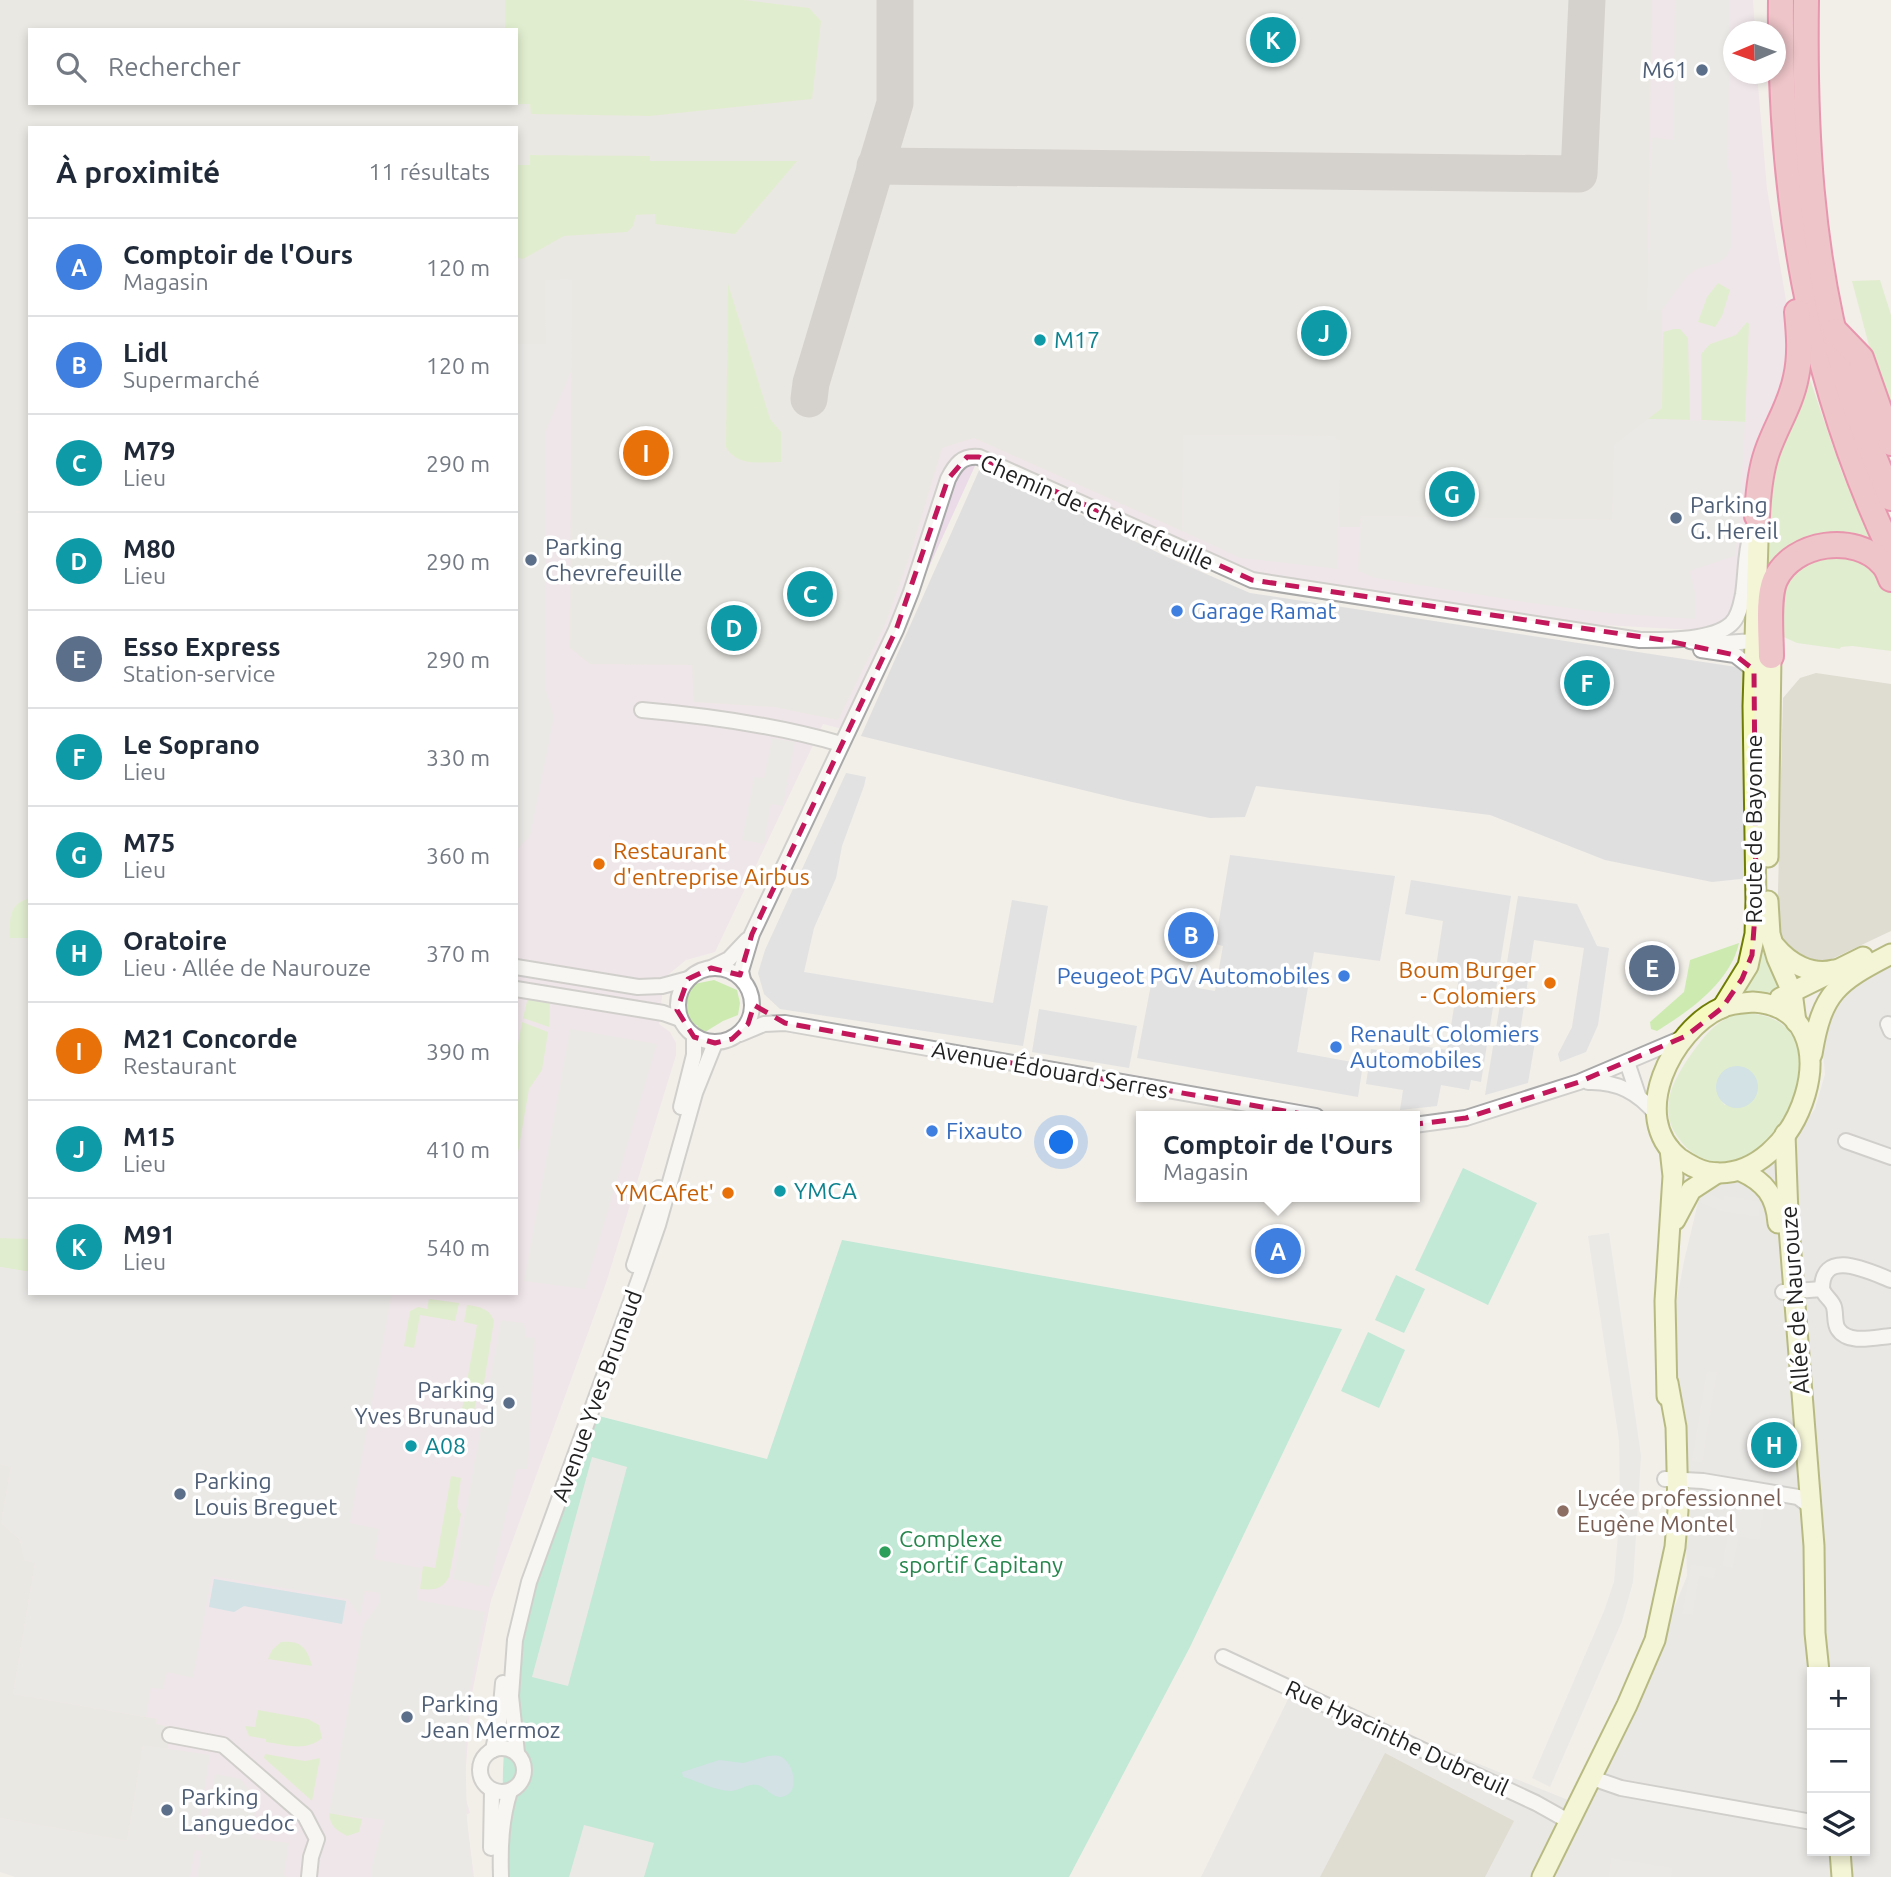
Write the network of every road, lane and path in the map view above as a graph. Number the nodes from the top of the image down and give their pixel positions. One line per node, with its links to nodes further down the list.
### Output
1 (1781, 0): 3 (highway)
2 (1806, 0): 4 (highway)
3 (1783, 106): 4 (highway); 7 (highway)
4 (1825, 334): 5 (highway); 6 (highway); 8 (highway)
5 (1891, 443)
6 (1891, 498)
7 (1757, 516): 11 (street, Chemin de Chèvrefeuille); 12 (main road, Route de Bayonne)
8 (1891, 552)
9 (1891, 579): 12 (highway)
10 (1662, 640): 11 (street, Chemin de Chèvrefeuille); 12 (street, Chemin de Chèvrefeuille); 14 (street, Chemin de Chèvrefeuille)
11 (1679, 640): 12 (street, Chemin de Chèvrefeuille)
12 (1760, 655): 16 (main road, Route de Bayonne); 28 (main road, Route de Bayonne)
13 (691, 715): 13 (street); 14 (street)
14 (841, 744): 15 (street, Chemin de Chèvrefeuille)
15 (752, 934): 20 (street, Chemin de Chèvrefeuille); 23 (street, Chemin de Chèvrefeuille)
16 (1772, 943): 21 (main road); 25 (main road, Route de Bayonne)
17 (1891, 943): 18 (main road)
18 (1880, 956): 21 (main road); 37 (main road)
19 (518, 967): 22 (street)
20 (710, 968): 22 (street); 23 (street)
21 (1838, 969): 25 (main road)
22 (688, 979): 29 (street)
23 (743, 980): 26 (street)
24 (518, 989): 29 (street)
25 (1792, 992): 27 (main road); 30 (main road, Route de Bayonne)
26 (752, 999): 31 (street, Avenue Édouard Serres); 32 (street)
27 (1770, 1004): 28 (main road); 30 (main road)
28 (1722, 1008): 34 (main road)
29 (680, 1019): 33 (street)
30 (1796, 1022): 37 (main road)
31 (785, 1023): 32 (street, Avenue Édouard Serres); 40 (street, Avenue Édouard Serres)
32 (740, 1034): 35 (street)
33 (694, 1037): 35 (street); 59 (street, Avenue Yves Brunaud)
34 (1686, 1037): 36 (street); 41 (main road)
35 (715, 1043): 60 (street, Avenue Yves Brunaud)
36 (1627, 1062): 38 (street); 39 (street)
37 (1811, 1063): 43 (main road)
38 (1579, 1082): 39 (street); 42 (street)
39 (1638, 1095): 41 (street)
40 (1287, 1111)
41 (1656, 1114): 45 (main road)
42 (1420, 1124)
43 (1785, 1134): 47 (main road); 52 (main road, Allée de Naurouze)
44 (1846, 1141): 46 (street)
45 (1670, 1149): 48 (main road); 49 (main road)
46 (1891, 1157)
47 (1741, 1171): 48 (main road); 52 (main road, Allée de Naurouze)
48 (1717, 1173): 49 (main road)
49 (1671, 1227): 54 (main road)
50 (1891, 1280): 51 (street)
51 (1822, 1289): 52 (street); 53 (street)
52 (1788, 1292): 55 (main road, Allée de Naurouze)
53 (1891, 1336)
54 (1672, 1478): 55 (street); 61 (main road)
55 (1804, 1502): 57 (main road, Allée de Naurouze)
56 (1223, 1657): 65 (street, Rue Hyacinthe Dubreuil)
57 (1818, 1667)
58 (170, 1735): 68 (street)
59 (493, 1750): 60 (street); 62 (street)
60 (517, 1753): 63 (street)
61 (1592, 1778): 64 (street); 65 (main road)
62 (492, 1790): 63 (street); 69 (street)
63 (510, 1791): 70 (street)
64 (1807, 1821)
65 (1570, 1822): 71 (main road)
66 (1827, 1856): 72 (main road)
67 (1840, 1856): 73 (main road)
68 (309, 1877)
69 (492, 1877)
70 (501, 1877)
71 (1542, 1877)
72 (1829, 1877)
73 (1842, 1877)

